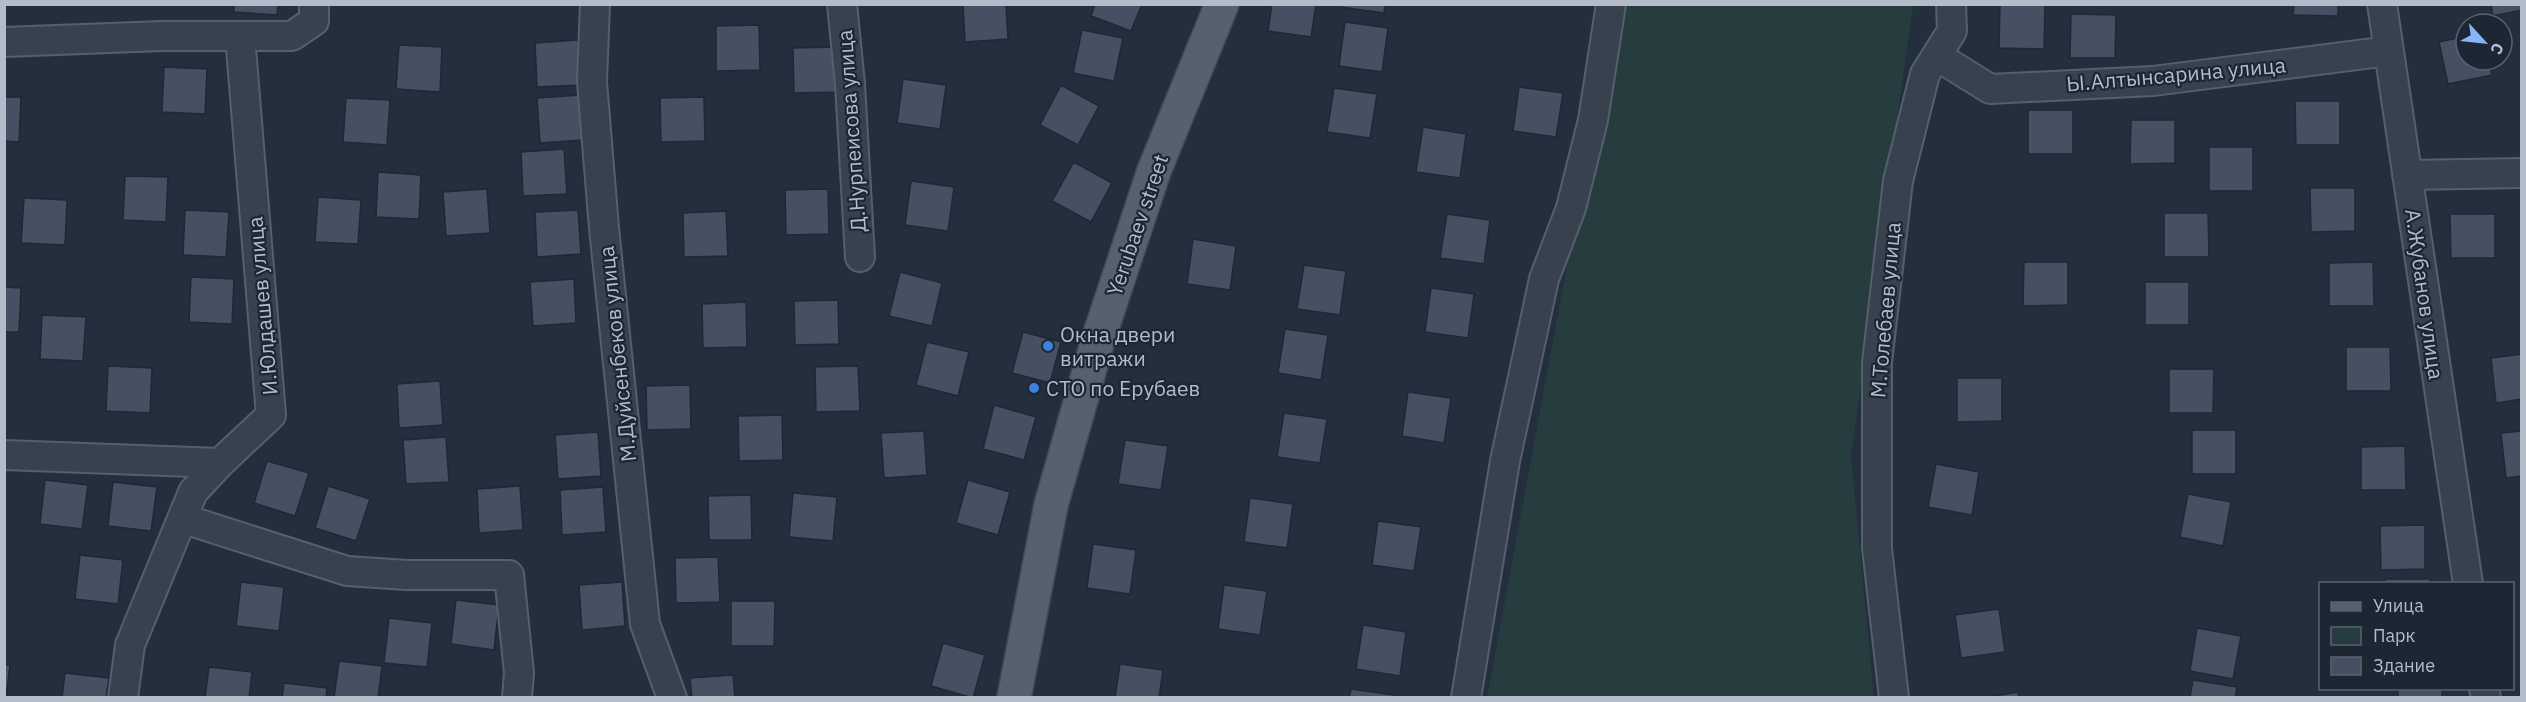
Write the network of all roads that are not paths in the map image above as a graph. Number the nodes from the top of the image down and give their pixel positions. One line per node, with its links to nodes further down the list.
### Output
1 (314, 4): 8 (street)
2 (842, 4): 14 (street, Д.Нурпеисова улица)
3 (1222, 4): 22 (main road, Yerubaev street)
4 (1611, 4): 23 (street)
5 (1951, 4): 11 (street, М.Толебаев улица)
6 (2382, 4): 10 (street, А.Жубанов улица)
7 (593, 5): 21 (street, М.Дуйсенбеков улица)
8 (240, 36): 9 (street); 16 (street, И.Юлдашев улица)
9 (4, 42)
10 (2389, 51): 11 (street, Ы.Алтынсарина улица); 13 (street, А.Жубанов улица)
11 (1937, 56): 24 (street, М.Толебаев улица)
12 (2522, 173): 13 (street)
13 (2407, 175): 18 (street, А.Жубанов улица)
14 (860, 257)
15 (4, 455): 16 (street)
16 (220, 463): 17 (street, И.Юлдашев улица)
17 (184, 519): 19 (street, И.Юлдашев улица); 20 (street)
18 (2468, 582)
19 (123, 698)
20 (517, 698)
21 (672, 698)
22 (1014, 698)
23 (1466, 698)
24 (1894, 698)

